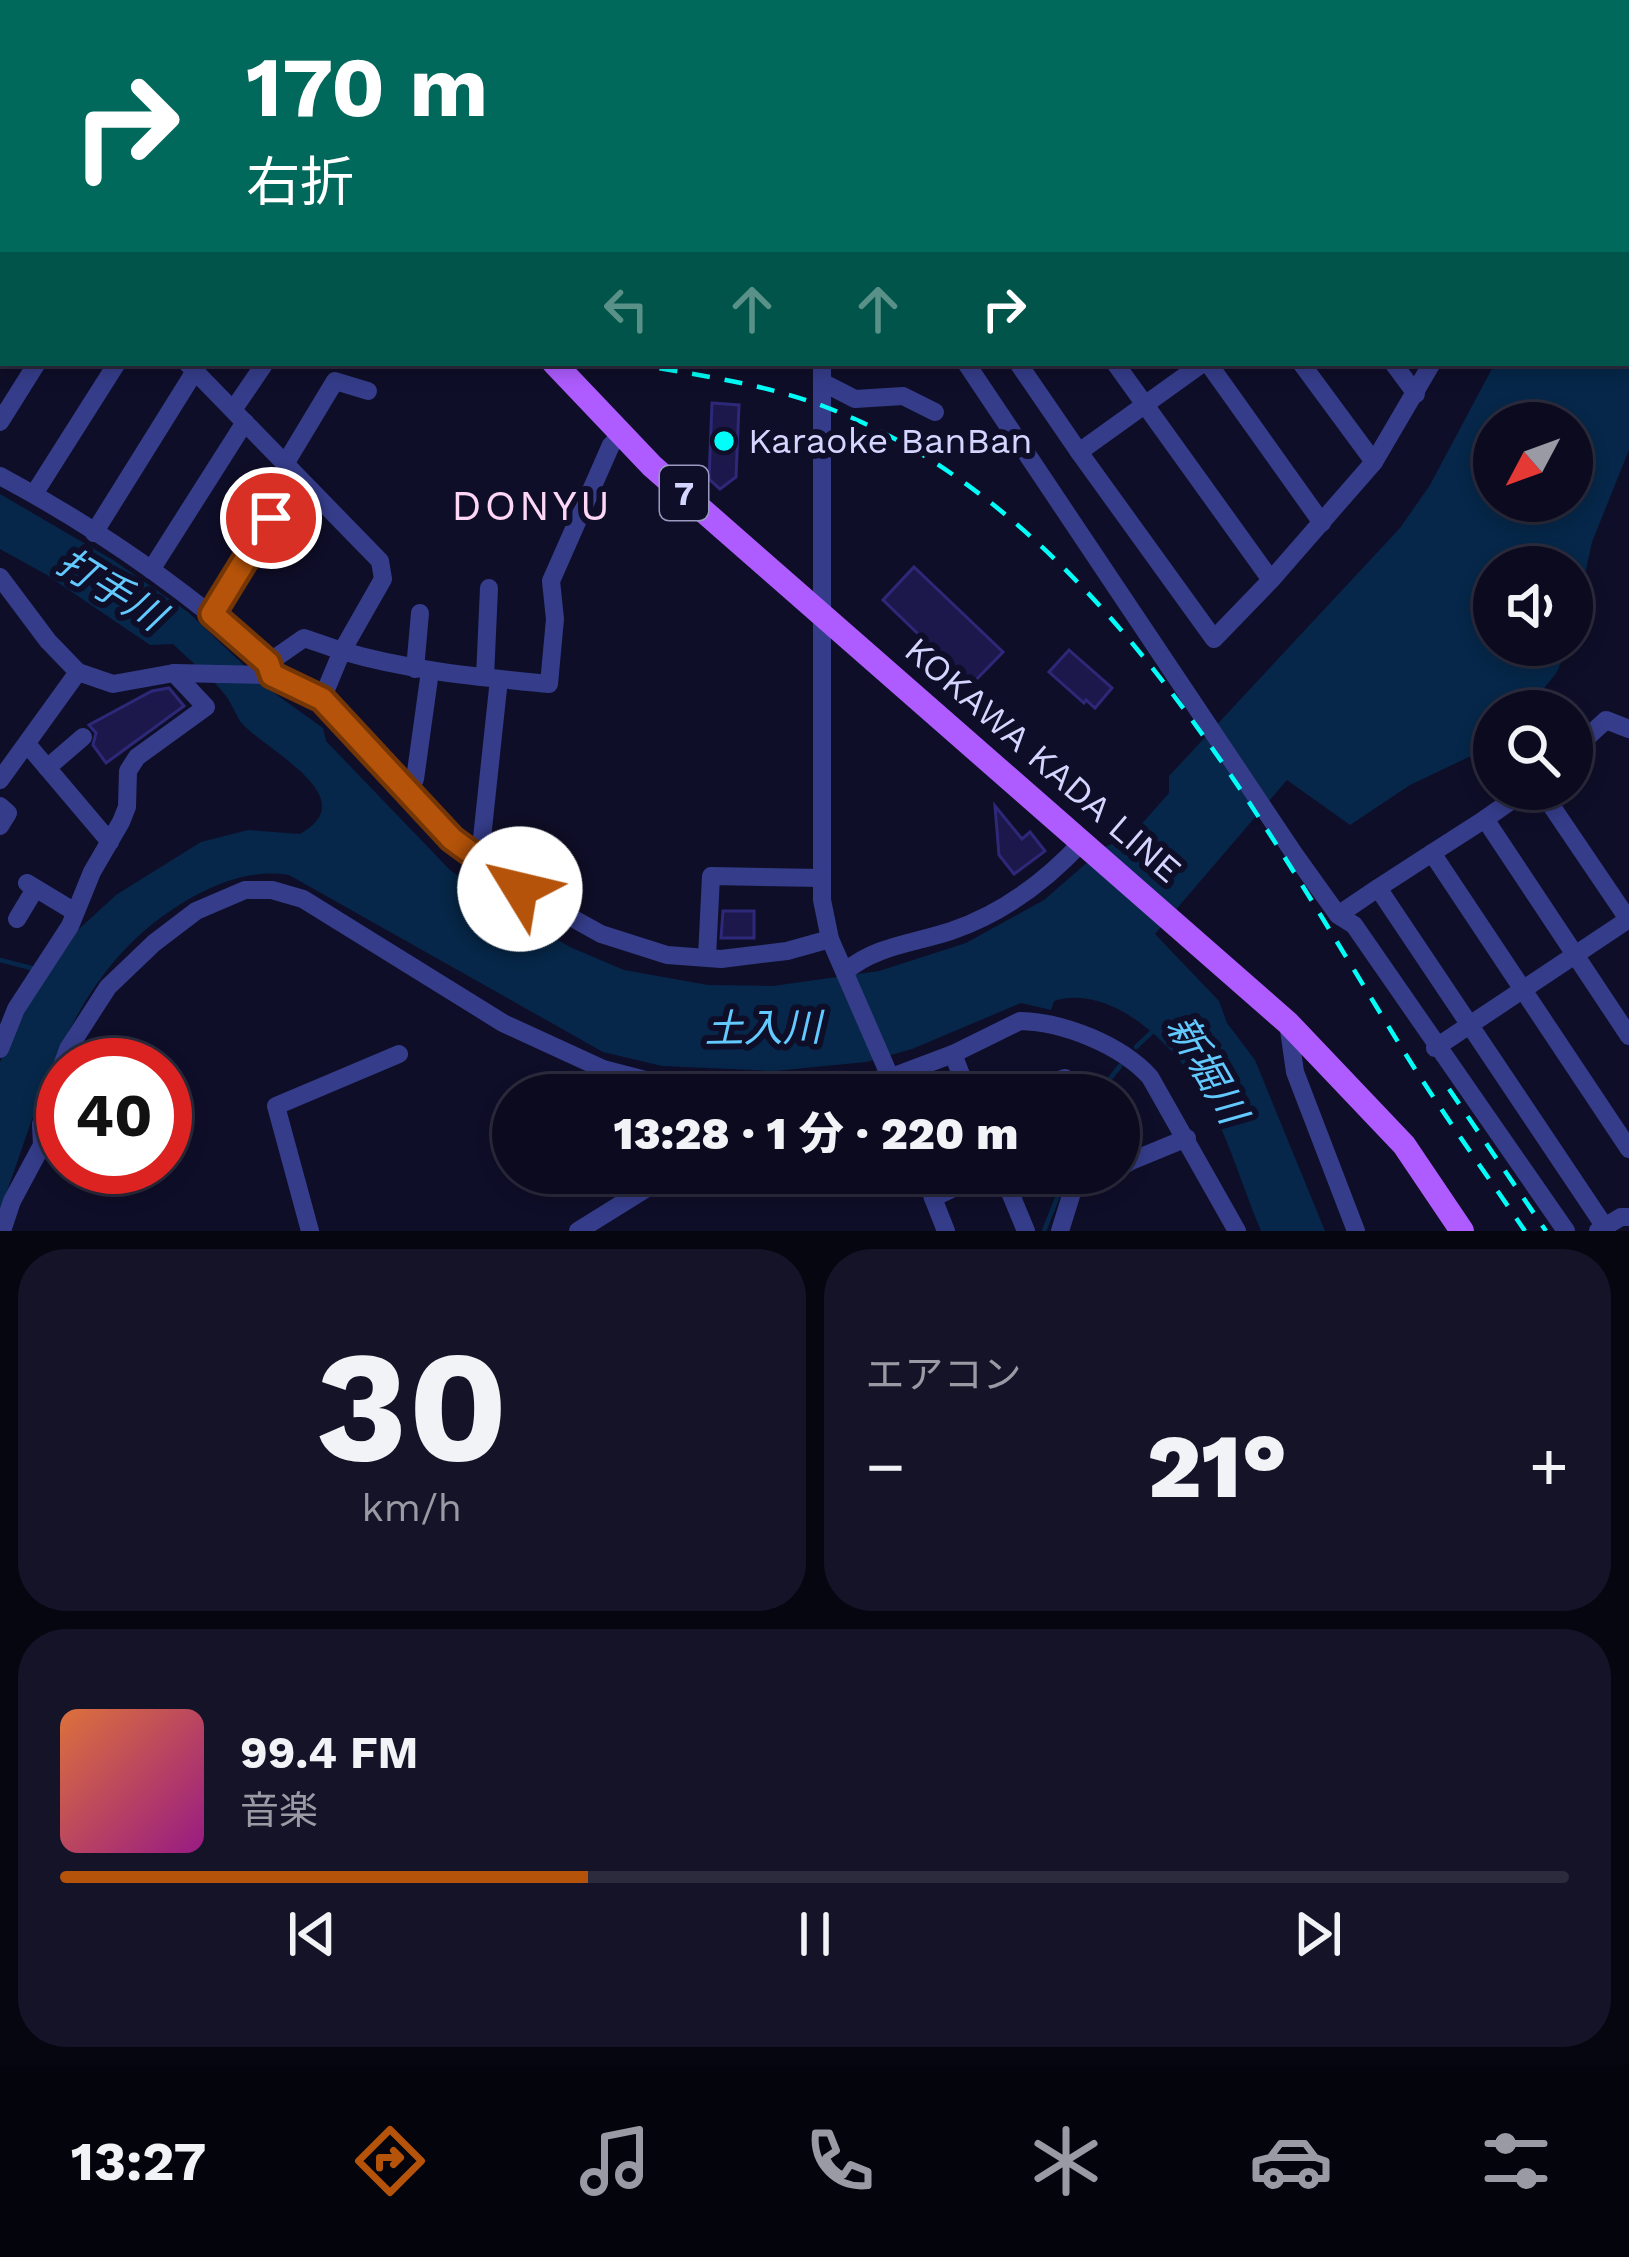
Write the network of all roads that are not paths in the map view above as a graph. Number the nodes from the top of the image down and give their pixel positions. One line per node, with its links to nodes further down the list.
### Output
1 (35, 366): 20 (street)
2 (115, 366): 26 (street)
3 (263, 366): 19 (street)
4 (557, 366): 21 (main road, KOKAWA KADA LINE / 7)
5 (968, 366): 63 (street)
6 (1020, 366): 22 (street)
7 (1116, 366): 17 (street)
8 (1201, 366): 17 (street)
9 (1207, 366): 28 (street)
10 (1303, 366): 23 (street)
11 (1395, 366): 16 (street)
12 (1430, 366): 16 (street)
13 (191, 367): 19 (street); 29 (street)
14 (822, 373): 18 (street); 36 (street)
15 (368, 391): 24 (street)
16 (1415, 394): 23 (street)
17 (1144, 405): 22 (street); 32 (street)
18 (934, 412)
19 (239, 416): 24 (street); 30 (street)
20 (0, 422)
21 (621, 435): 36 (main road, KOKAWA KADA LINE / 7); 42 (street)
22 (1079, 452): 32 (street)
23 (1374, 462): 28 (street)
24 (285, 464): 37 (street)
25 (0, 476): 26 (street)
26 (34, 494): 29 (street)
27 (271, 518): 35 (street)
28 (1322, 524): 32 (street)
29 (94, 533): 30 (street)
30 (151, 570): 35 (street)
31 (0, 577): 40 (street)
32 (1271, 580)
33 (490, 588): 42 (street)
34 (420, 613): 38 (street)
35 (212, 614): 39 (street)
36 (822, 615): 58 (main road, KOKAWA KADA LINE / 7); 60 (street)
37 (343, 651): 38 (street); 39 (street); 43 (street)
38 (422, 670): 42 (street); 49 (street)
39 (266, 671): 41 (street); 43 (street)
40 (78, 673): 41 (street); 47 (street)
41 (174, 673): 57 (street)
42 (492, 678): 56 (street)
43 (322, 699): 68 (street)
44 (1629, 729): 45 (street)
45 (1593, 732)
46 (83, 737): 48 (street)
47 (27, 744): 48 (street); 50 (street)
48 (47, 768): 57 (street)
49 (415, 778)
50 (0, 781)
51 (0, 806): 55 (street)
52 (1498, 810): 54 (street)
53 (1554, 810): 65 (street)
54 (1485, 819): 59 (street); 67 (street)
55 (0, 826)
56 (482, 838)
57 (110, 842): 62 (street)
58 (1082, 842): 69 (street); 71 (main road, KOKAWA KADA LINE / 7)
59 (1432, 853): 61 (street); 70 (street)
60 (821, 878): 66 (street); 68 (street)
61 (1378, 888): 63 (street); 72 (street)
62 (76, 912): 64 (street); 75 (street)
63 (1338, 915): 74 (street)
64 (16, 919)
65 (1628, 919): 67 (street)
66 (830, 939): 68 (street); 69 (street)
67 (1574, 954): 70 (street); 73 (street)
68 (707, 957)
69 (846, 971): 79 (street)
70 (1521, 989): 72 (street); 83 (street)
71 (1288, 1023): 100 (street); 101 (main road, KOKAWA KADA LINE / 7)
72 (1469, 1024): 74 (street); 92 (street)
73 (1629, 1036)
74 (1435, 1048): 102 (street)
75 (0, 1049)
76 (399, 1054): 94 (street)
77 (953, 1054): 80 (street); 81 (street); 82 (street)
78 (622, 1074): 93 (street)
79 (889, 1074)
80 (906, 1074)
81 (961, 1074)
82 (1186, 1138): 84 (street); 99 (street)
83 (1629, 1149)
84 (1140, 1158)
85 (637, 1194): 95 (street)
86 (932, 1194): 90 (street)
87 (941, 1194): 90 (street)
88 (1011, 1194): 97 (street)
89 (1072, 1194): 98 (street)
90 (933, 1198): 96 (street)
91 (1629, 1217): 92 (street)
92 (1602, 1229)
93 (2, 1231)
94 (310, 1231)
95 (578, 1231)
96 (946, 1231)
97 (1026, 1231)
98 (1060, 1231)
99 (1237, 1231)
100 (1356, 1231)
101 (1462, 1231)
102 (1566, 1231)

